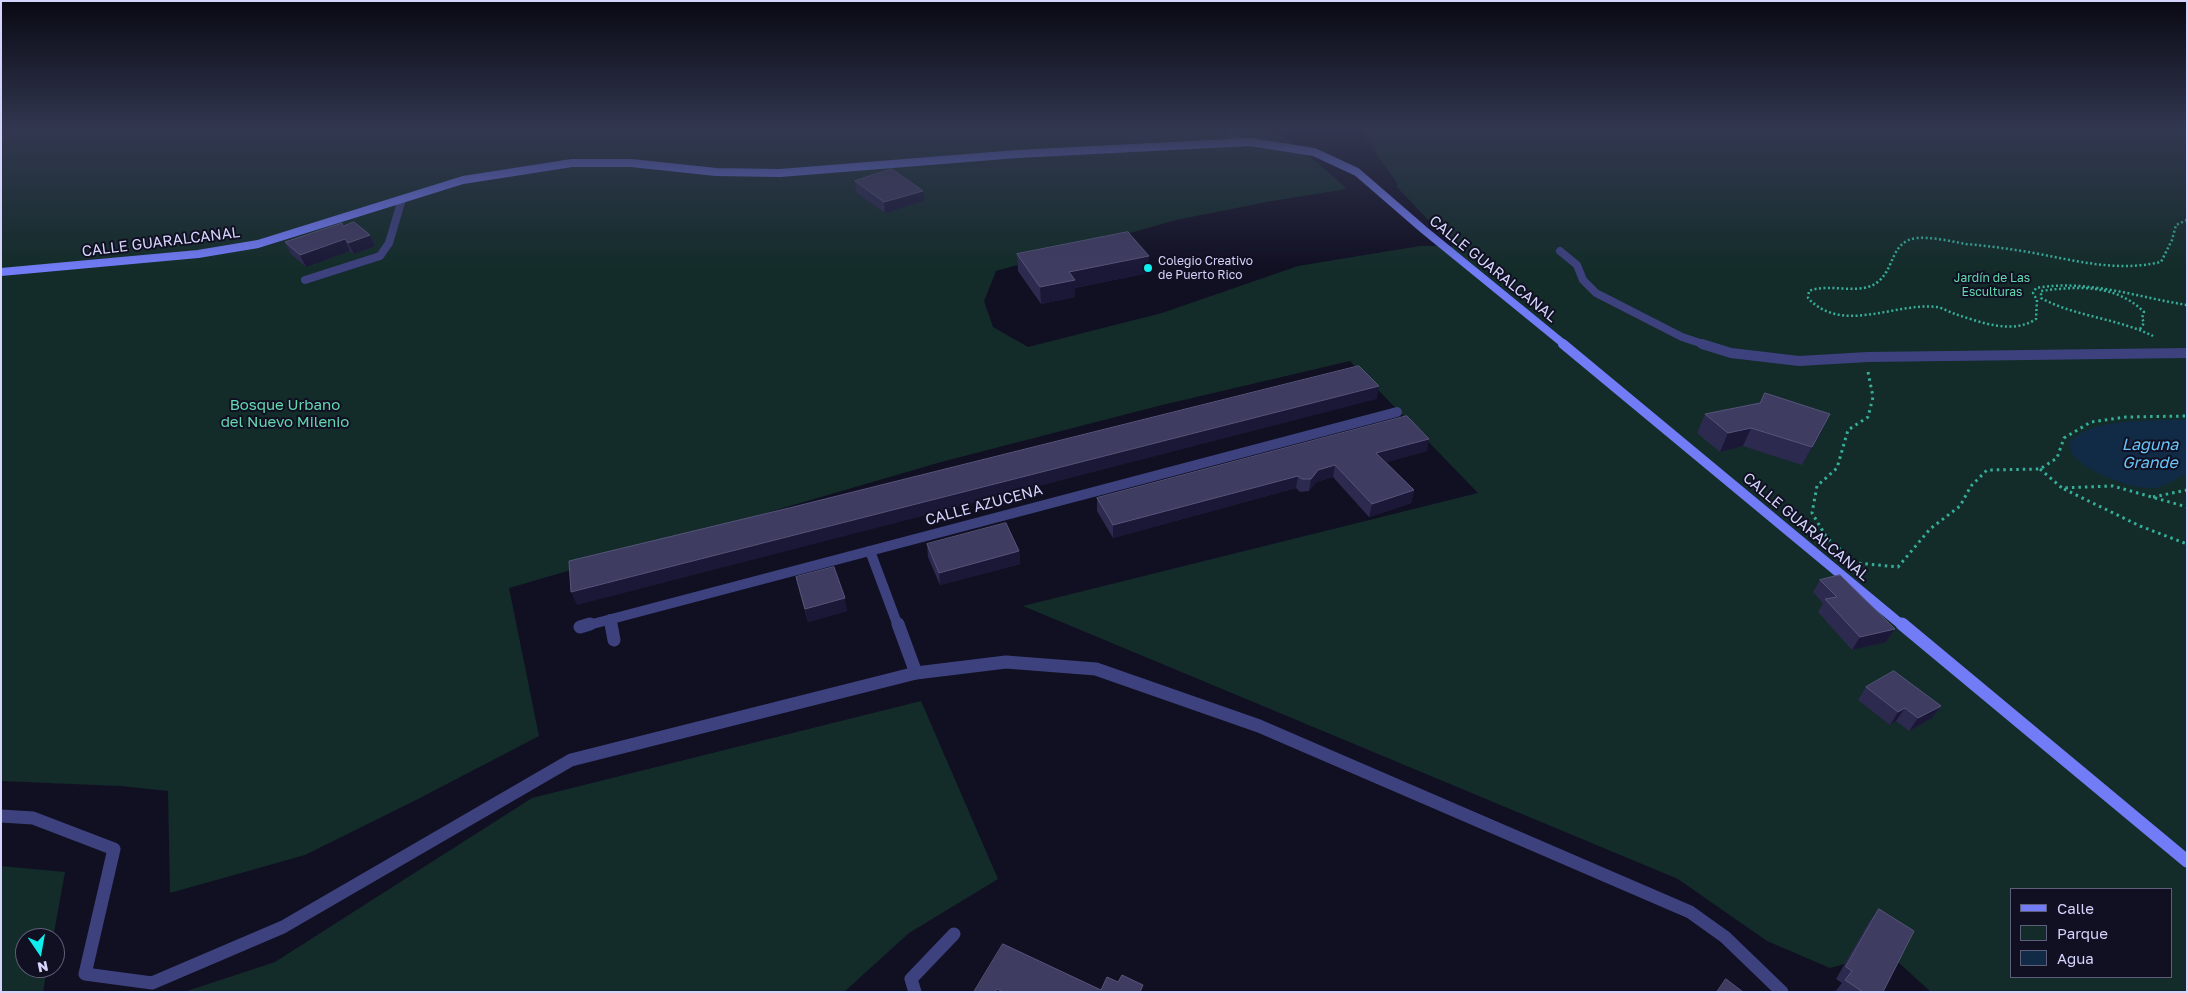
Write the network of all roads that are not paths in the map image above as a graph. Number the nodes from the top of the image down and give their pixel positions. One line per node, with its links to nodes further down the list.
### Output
1 (487, 176): 3 (street, CALLE GUARALCANAL)
2 (1362, 176): 15 (street, CALLE GUARALCANAL)
3 (402, 199): 5 (street, CALLE GUARALCANAL); 6 (street)
4 (1560, 251): 7 (street)
5 (1, 272)
6 (305, 280)
7 (2187, 353)
8 (1397, 412): 9 (street, CALLE AZUCENA)
9 (870, 551): 10 (street, CALLE AZUCENA); 13 (street)
10 (610, 619): 11 (street, CALLE AZUCENA); 12 (street)
11 (580, 627)
12 (614, 640)
13 (916, 672): 14 (street); 18 (street)
14 (1, 816)
15 (2187, 861)
16 (954, 934): 17 (street)
17 (915, 992)
18 (1782, 992)

